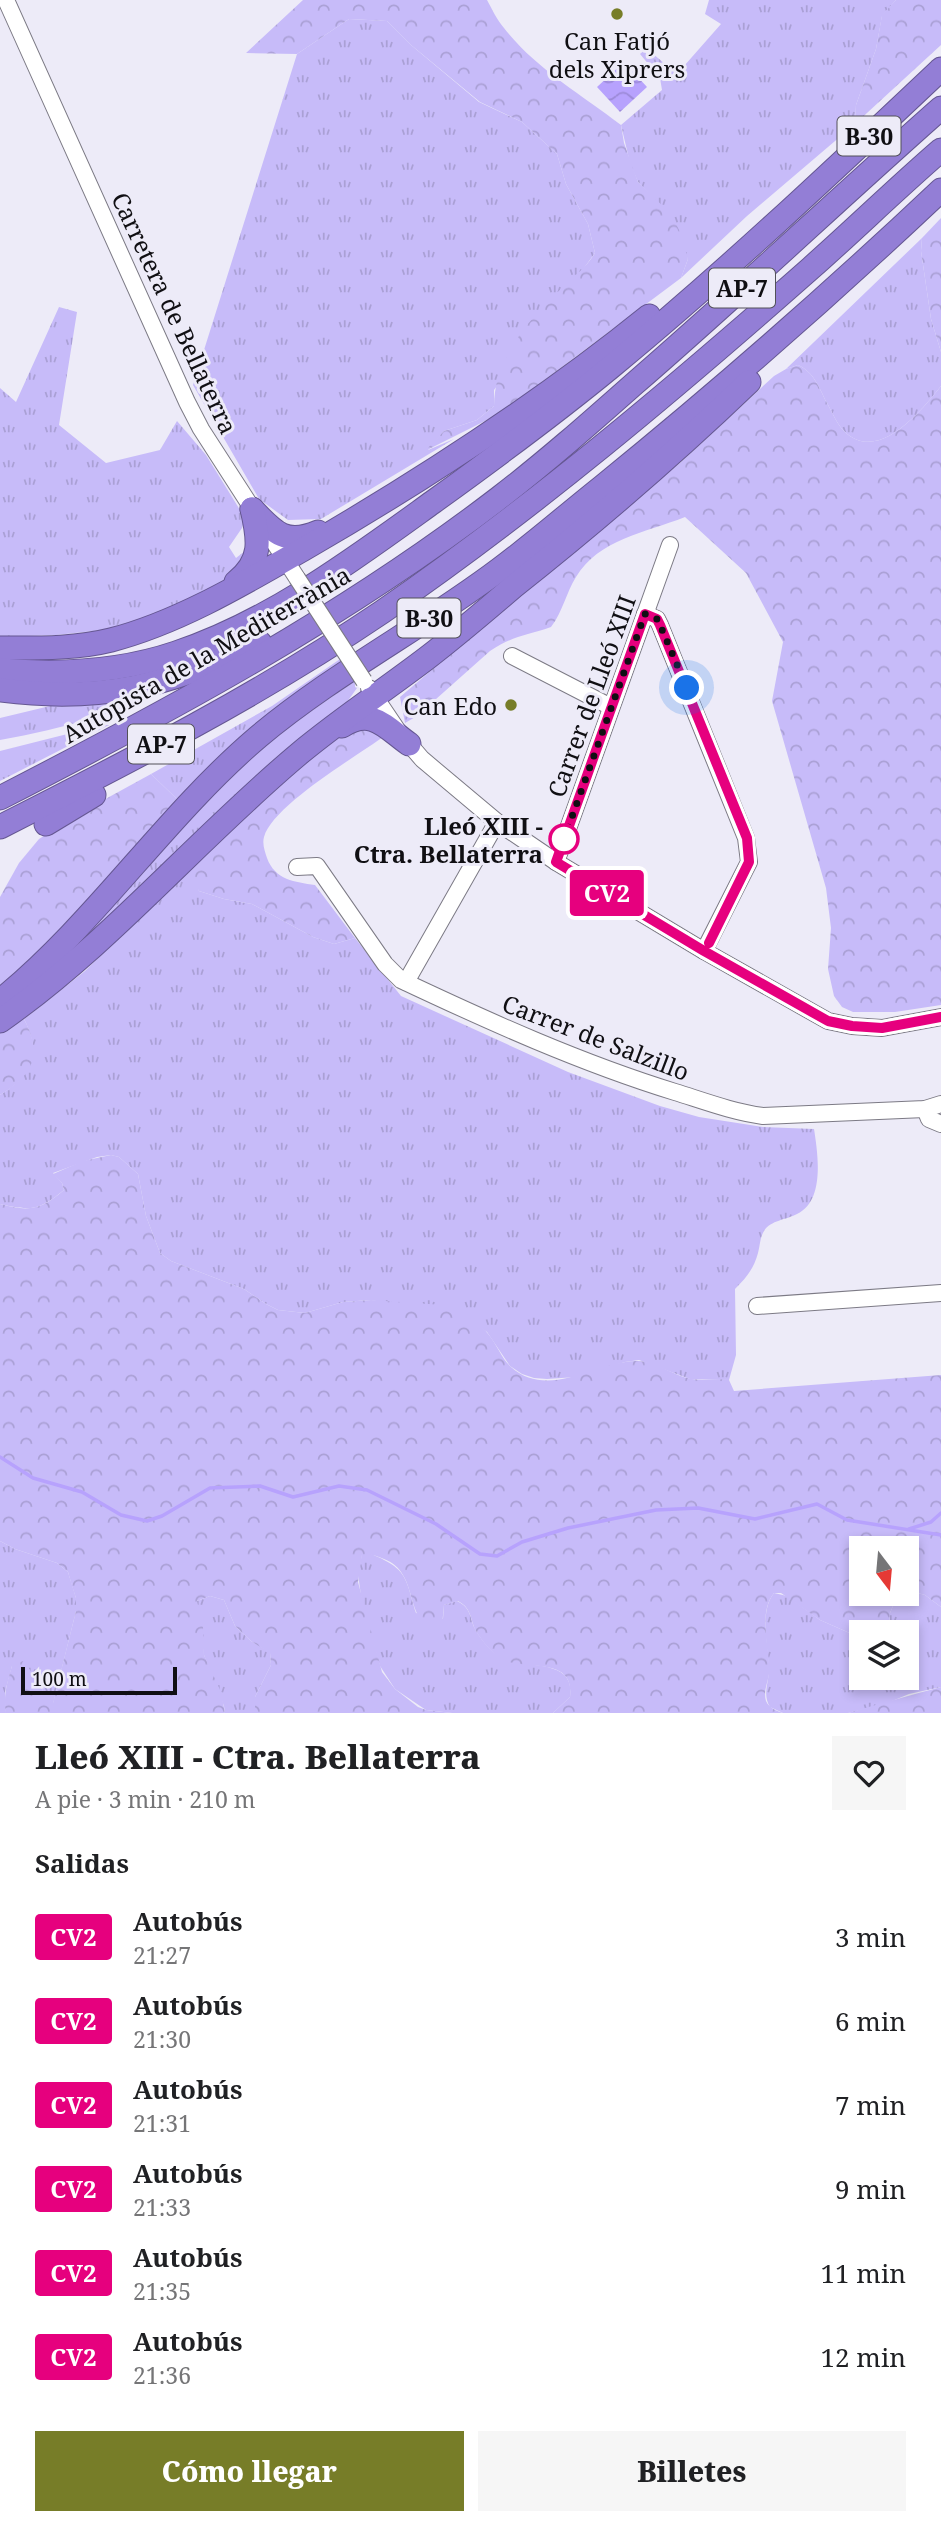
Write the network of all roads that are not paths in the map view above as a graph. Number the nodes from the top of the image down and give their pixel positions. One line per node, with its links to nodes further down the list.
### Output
1 (6, 0): 11 (street, Carretera de Bellaterra)
2 (941, 69): 6 (highway, B-30)
3 (941, 108): 8 (highway, Autopista de la Mediterrània / AP-7)
4 (941, 150): 23 (highway, AP-7)
5 (941, 190): 7 (highway, B-30)
6 (797, 203): 9 (highway); 18 (highway, B-30)
7 (876, 251): 19 (highway); 34 (highway, B-30)
8 (541, 465): 21 (highway); 26 (highway, Autopista de la Mediterrània / AP-7)
9 (428, 475): 10 (highway); 13 (highway)
10 (382, 504): 11 (highway); 13 (highway)
11 (252, 509): 13 (street, Carretera de Bellaterra); 14 (highway)
12 (670, 545): 15 (street, Carrer de Lleó XIII)
13 (291, 569): 14 (highway); 20 (street, Carretera de Bellaterra, bridge)
14 (216, 596): 16 (highway)
15 (645, 614): 22 (street, Carrer de Lleó XIII); 32 (street)
16 (0, 648)
17 (512, 656): 22 (street)
18 (0, 670)
19 (405, 673): 20 (highway); 24 (highway)
20 (369, 688): 24 (street, Carretera de Bellaterra); 25 (highway)
21 (0, 690)
22 (611, 707): 30 (street, Carrer de Lleó XIII)
23 (224, 709): 28 (highway); 29 (highway, AP-7)
24 (407, 742): 25 (highway); 27 (street, Carretera de Bellaterra)
25 (301, 752): 36 (highway)
26 (0, 798)
27 (497, 822): 30 (street, Carretera de Bellaterra); 33 (street)
28 (46, 824)
29 (0, 827)
30 (556, 862): 32 (street, Carretera de Bellaterra)
31 (298, 867): 33 (street, Carrer de Salzillo)
32 (704, 951): 35 (street, Carretera de Bellaterra)
33 (406, 982): 37 (street, Carrer de Salzillo)
34 (0, 1001)
35 (941, 1017)
36 (0, 1021)
37 (933, 1106): 38 (street)
38 (941, 1124)
39 (941, 1293): 40 (street)
40 (757, 1306)

